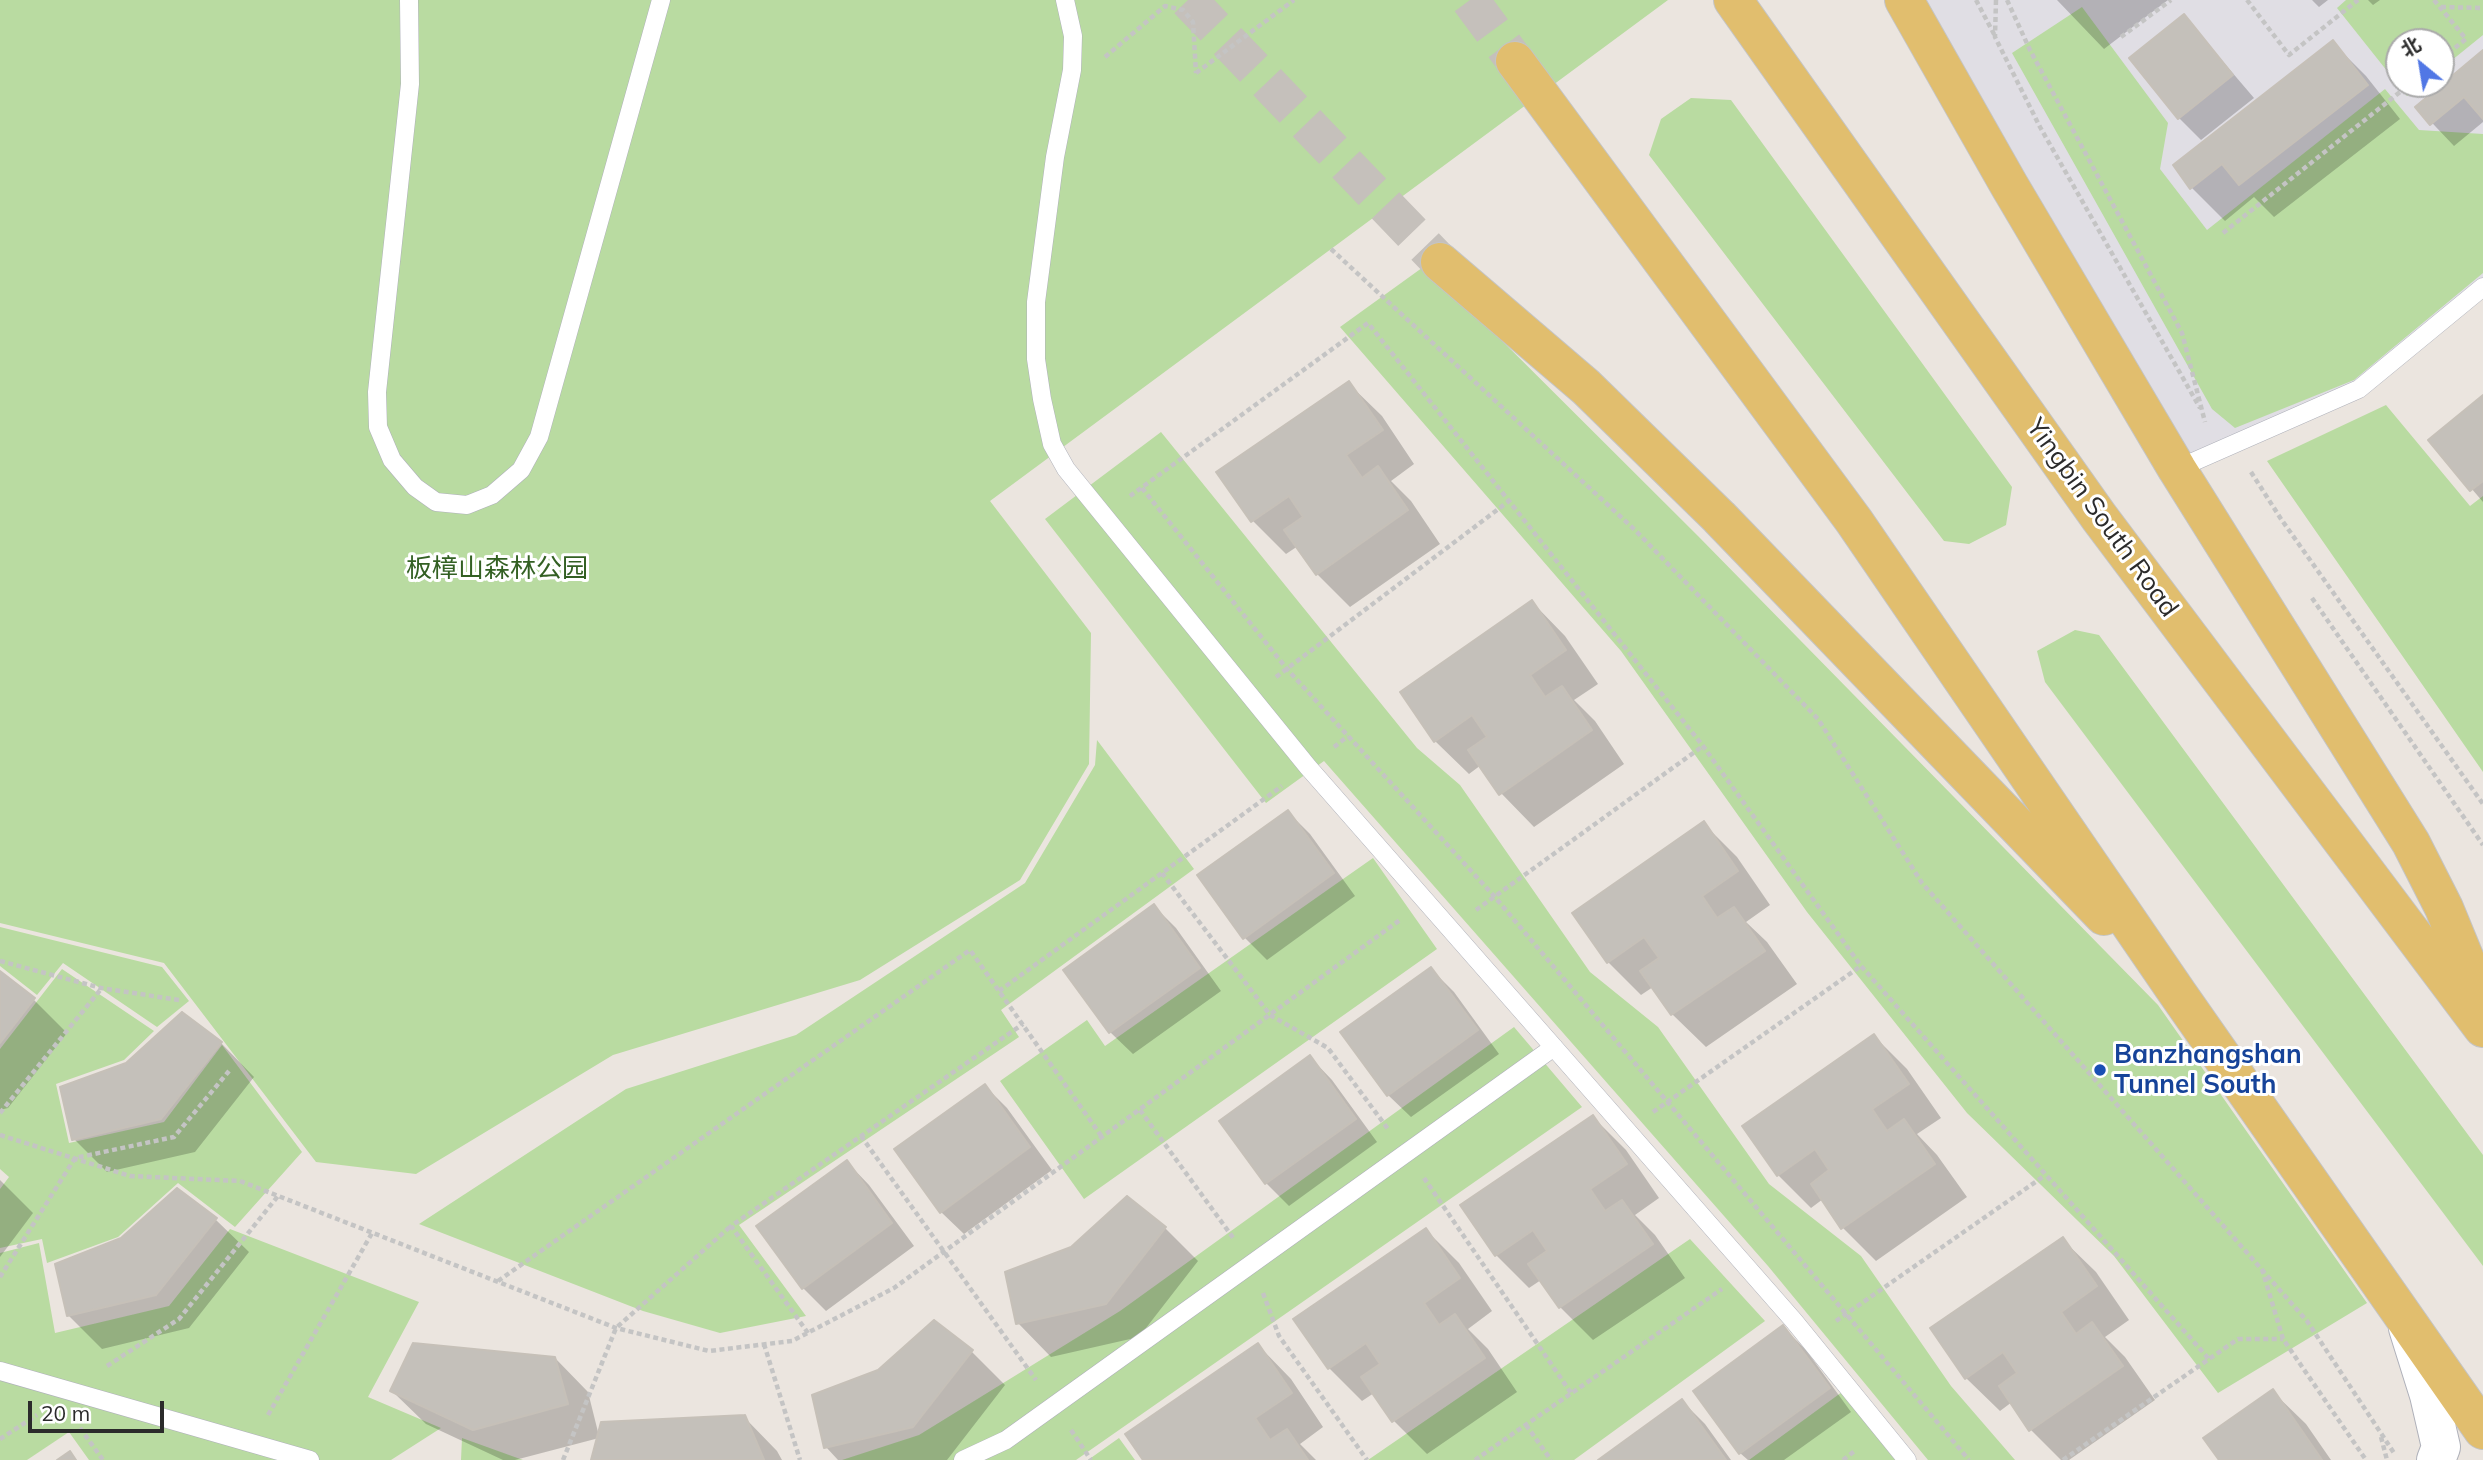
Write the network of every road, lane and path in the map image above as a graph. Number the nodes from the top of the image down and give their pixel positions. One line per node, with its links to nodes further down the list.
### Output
1 (409, 0): 2 (lane)
2 (661, 0)
3 (1065, 0): 19 (lane)
4 (1294, 0): 19 (path)
5 (1733, 0): 49 (main road, Yingbin South Road)
6 (1904, 0): 26 (main road)
7 (1976, 0): 15 (path)
8 (1996, 0): 15 (path)
9 (2171, 0): 16 (path)
10 (2247, 0): 11 (path)
11 (2358, 0)
12 (2434, 0): 13 (path)
13 (2440, 7): 14 (path); 17 (path)
14 (2483, 8)
15 (1995, 37): 25 (path)
16 (2121, 37)
17 (2455, 48)
18 (1516, 61): 44 (main road)
19 (1070, 87): 29 (lane)
20 (2392, 98): 21 (path)
21 (2223, 233)
22 (1331, 248): 66 (path)
23 (1440, 262): 44 (main road)
24 (2483, 287): 25 (lane)
25 (2234, 443): 26 (lane); 35 (path)
26 (2178, 469): 46 (main road)
27 (1142, 488): 28 (path); 29 (path); 30 (path)
28 (1509, 500): 30 (path); 33 (path)
29 (1104, 516): 31 (lane)
30 (1287, 669): 31 (path); 32 (path)
31 (1250, 697): 34 (lane)
32 (1348, 736): 34 (path); 37 (path)
33 (1703, 746): 37 (path); 41 (path)
34 (1308, 767): 36 (path); 38 (lane)
35 (2483, 804)
36 (1162, 873): 43 (path); 47 (path)
37 (1494, 897): 39 (path); 52 (path)
38 (1426, 901): 39 (lane); 47 (path)
39 (1450, 928): 50 (lane)
40 (0, 961): 42 (path)
41 (1861, 966): 52 (path); 60 (path)
42 (101, 988): 45 (path); 53 (path)
43 (999, 991): 48 (path); 69 (path)
44 (2178, 993): 71 (main road)
45 (179, 1000)
46 (2483, 1003)
47 (1270, 1015): 57 (path); 58 (path)
48 (1023, 1024): 56 (path); 57 (path)
49 (2483, 1028)
50 (1554, 1047): 54 (lane); 58 (lane)
51 (229, 1071): 59 (path)
52 (1666, 1103): 54 (path); 64 (path)
53 (0, 1113)
54 (1627, 1130): 67 (lane)
55 (0, 1135): 59 (path)
56 (861, 1136): 62 (path); 65 (path)
57 (1102, 1137): 65 (path)
58 (1406, 1153): 80 (path); 81 (lane)
59 (75, 1158): 61 (path); 68 (path)
60 (2044, 1176): 70 (path); 77 (path)
61 (278, 1196): 63 (path); 79 (path)
62 (731, 1226): 72 (path); 73 (path)
63 (372, 1233): 69 (path); 87 (path)
64 (1785, 1243): 67 (path); 70 (path)
65 (944, 1251): 73 (path); 81 (path)
66 (2262, 1268): 74 (path); 84 (path)
67 (1749, 1270): 75 (lane); 80 (path)
68 (0, 1277)
69 (497, 1282): 72 (path)
70 (1846, 1314): 75 (path); 97 (path)
71 (2405, 1320): 85 (main road); 102 (main road)
72 (616, 1328): 76 (path); 90 (path)
73 (808, 1333): 76 (path)
74 (2283, 1339): 77 (path); 99 (path)
75 (1810, 1340): 96 (lane)
76 (764, 1344): 91 (path)
77 (2209, 1359): 98 (path)
78 (0, 1371): 79 (lane)
79 (70, 1391): 86 (path); 87 (lane)
80 (1572, 1393): 83 (path)
81 (1054, 1405): 92 (lane); 93 (path)
82 (78, 1425): 88 (path)
83 (1526, 1425): 94 (path); 95 (path)
84 (2378, 1429): 100 (path); 101 (path)
85 (2483, 1430)
86 (0, 1439)
87 (252, 1443): 89 (lane)
88 (103, 1460)
89 (310, 1460)
90 (563, 1460)
91 (800, 1460)
92 (964, 1460)
93 (1091, 1460)
94 (1475, 1460)
95 (1551, 1460)
96 (1907, 1460)
97 (1969, 1460)
98 (2063, 1460)
99 (2366, 1460)
100 (2386, 1460)
101 (2398, 1460)
102 (2436, 1460)

